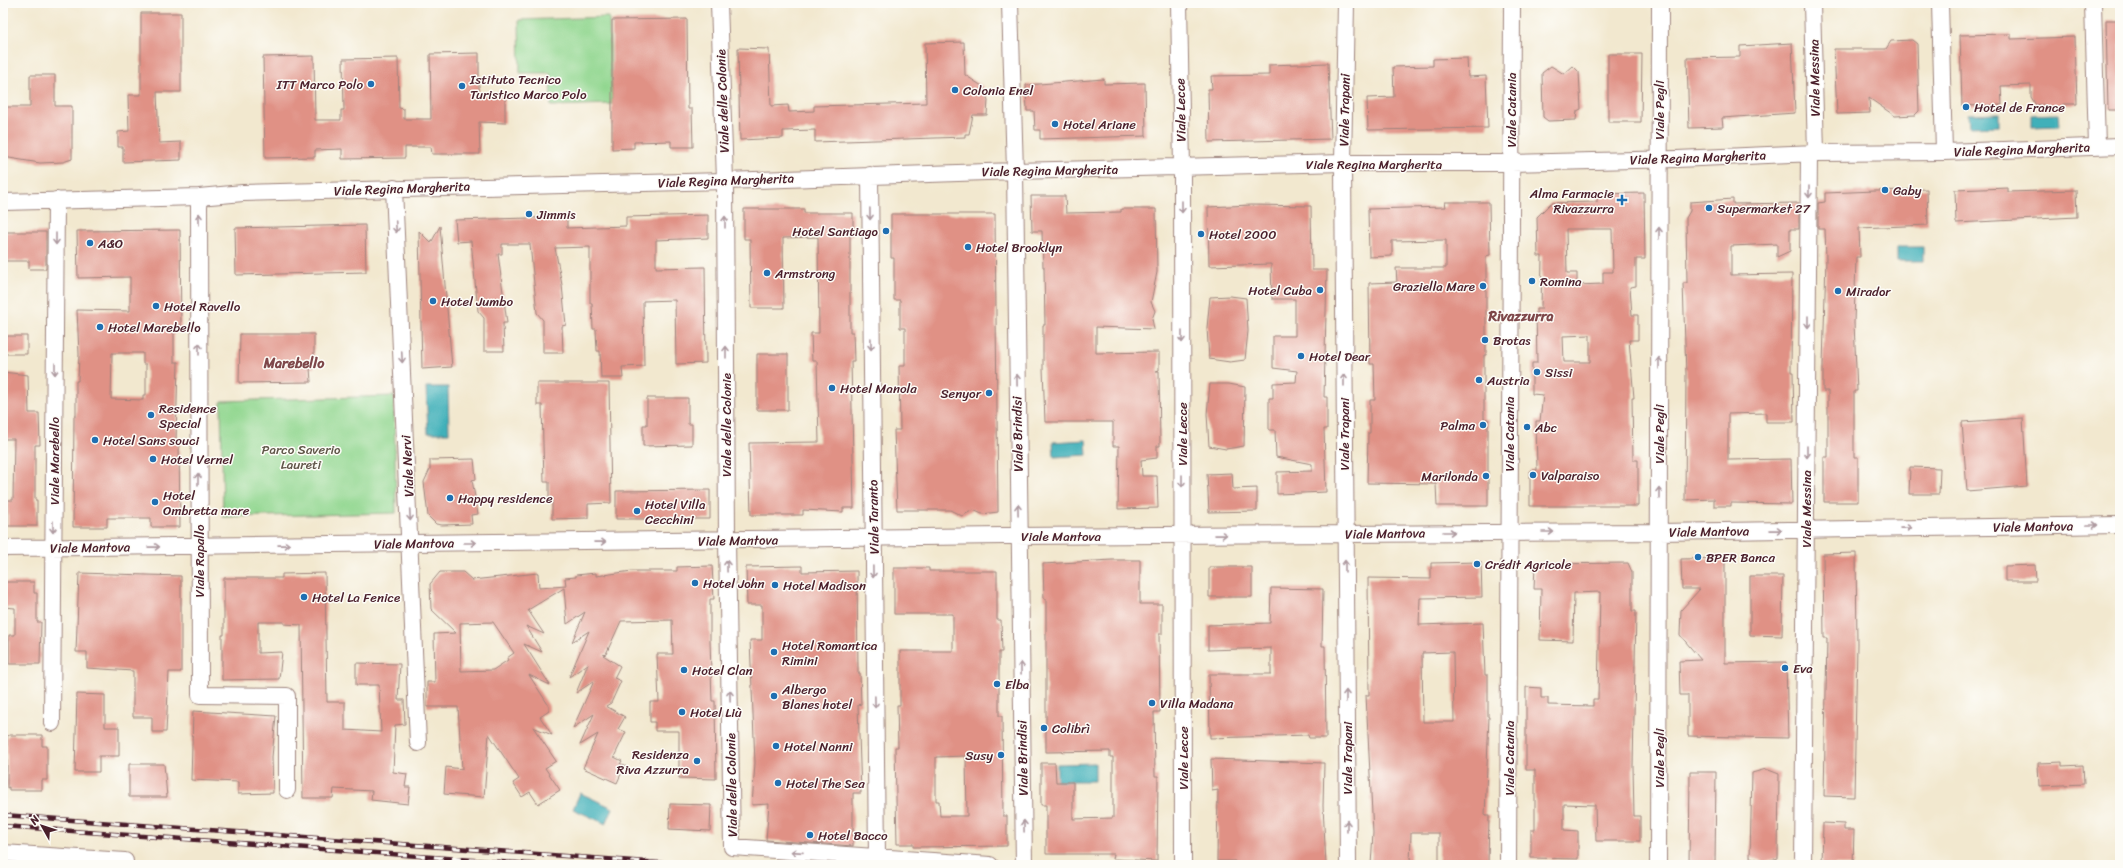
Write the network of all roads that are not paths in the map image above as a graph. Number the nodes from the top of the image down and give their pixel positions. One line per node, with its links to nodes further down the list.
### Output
1 (719, 3): 20 (street, Viale delle Colonie)
2 (1010, 3): 18 (street, Viale Brindisi)
3 (1179, 3): 17 (street, Viale Lecce)
4 (1346, 3): 15 (street, Viale Trapani)
5 (1512, 3): 16 (street, Viale Catania)
6 (1660, 3): 14 (street, Viale Pegli)
7 (1812, 3): 13 (street, Viale Messina)
8 (1940, 3): 12 (street)
9 (2093, 3): 11 (street, Viale Regina Margherita)
10 (2120, 146): 11 (street, Viale Regina Margherita)
11 (2097, 147): 12 (street, Viale Regina Margherita)
12 (1944, 152): 13 (street, Viale Regina Margherita)
13 (1813, 153): 14 (street, Viale Regina Margherita); 26 (street, Viale Messina, one-way to 26)
14 (1659, 159): 16 (street, Viale Regina Margherita); 28 (street, Viale Pegli, one-way to 14)
15 (1343, 163): 16 (street, Viale Regina Margherita); 17 (street, Viale Regina Margherita); 29 (street, Viale Trapani, one-way to 15)
16 (1511, 163): 27 (street, Viale Catania)
17 (1182, 168): 18 (street, Viale Regina Margherita); 30 (street, Viale Lecce, one-way to 30)
18 (1015, 171): 19 (street, Viale Regina Margherita); 31 (street, Viale Brindisi, one-way to 18)
19 (870, 175): 20 (street, Viale Regina Margherita); 32 (street, Viale Taranto, one-way to 32)
20 (725, 181): 21 (street, Viale Regina Margherita); 33 (street, Viale delle Colonie, one-way to 20)
21 (394, 188): 22 (street, Viale Regina Margherita); 34 (street, Viale Nervi, one-way to 34)
22 (199, 198): 23 (street, Viale Regina Margherita); 35 (street, Viale Rapallo, one-way to 22)
23 (56, 200): 24 (street, Viale Regina Margherita); 37 (street, Viale Marebello, one-way to 37)
24 (3, 202)
25 (2120, 525): 26 (street, Viale Mantova, one-way to 25)
26 (1806, 530): 28 (street, Viale Mantova, one-way to 26); 50 (street, Viale Messina)
27 (1509, 532): 28 (street, Viale Mantova, one-way to 28); 29 (street, Viale Mantova, one-way to 27); 48 (street, Viale Catania)
28 (1660, 532): 49 (street, Viale Pegli)
29 (1345, 533): 30 (street, Viale Mantova, one-way to 29); 47 (street, Viale Trapani, one-way to 29)
30 (1182, 535): 31 (street, Viale Mantova); 46 (street, Viale Lecce)
31 (1018, 536): 32 (street, Viale Mantova); 45 (street, Viale Brindisi, one-way to 31)
32 (873, 537): 33 (street, Viale Mantova); 42 (street, Viale Taranto, one-way to 42)
33 (727, 540): 34 (street, Viale Mantova, one-way to 33); 42 (street, Viale delle Colonie, one-way to 33)
34 (411, 543): 35 (street, Viale Mantova, one-way to 34); 39 (street, Viale Nervi)
35 (198, 546): 37 (street, Viale Mantova, one-way to 35); 40 (street, Viale Rapallo)
36 (3, 548): 37 (street, Viale Mantova)
37 (53, 548): 38 (street, Viale Marebello)
38 (52, 723)
39 (418, 744)
40 (287, 790)
41 (3, 853): 43 (street)
42 (877, 858): 44 (street)
43 (126, 861)
44 (990, 865)
45 (1024, 865)
46 (1183, 865)
47 (1348, 865)
48 (1508, 865)
49 (1658, 865)
50 (1803, 865)

